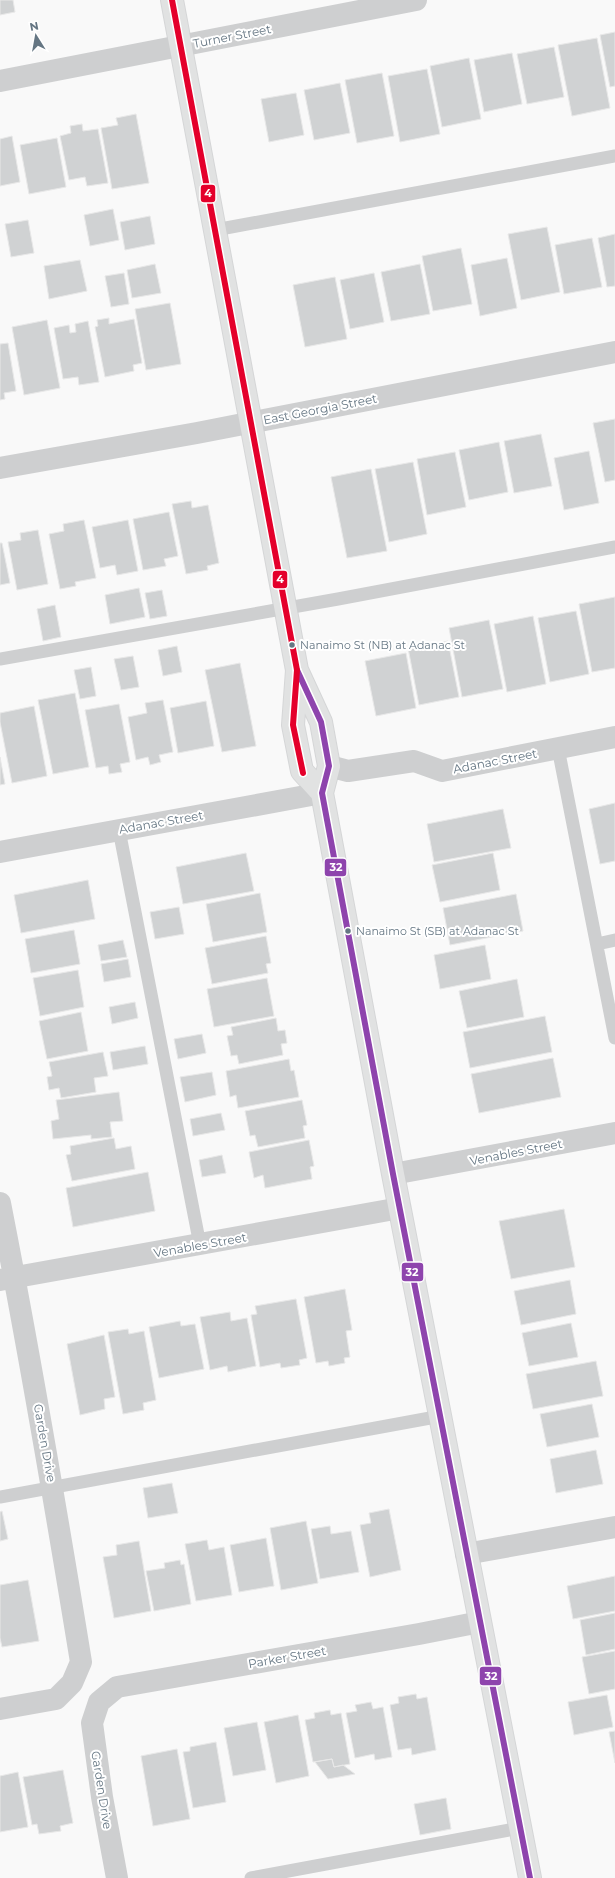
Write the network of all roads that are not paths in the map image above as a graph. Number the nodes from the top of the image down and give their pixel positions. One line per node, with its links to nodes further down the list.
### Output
1 (172, 0): 3 (main road)
2 (416, 0): 3 (street, Turner Street)
3 (181, 46): 4 (street, Turner Street); 6 (main road)
4 (0, 81)
5 (615, 156): 6 (lane)
6 (216, 230): 8 (main road)
7 (615, 352): 8 (street, East Georgia Street)
8 (252, 423): 9 (street, East Georgia Street); 11 (main road)
9 (0, 468)
10 (615, 547): 11 (lane)
11 (285, 608): 12 (lane); 13 (main road)
12 (0, 659)
13 (297, 670): 16 (main road); 17 (main road)
14 (615, 737): 15 (street, Adanac Street)
15 (558, 748): 16 (street, Adanac Street); 21 (lane)
16 (329, 766): 17 (main road)
17 (322, 793): 18 (street, Adanac Street); 24 (main road)
18 (119, 830): 19 (street, Adanac Street); 27 (lane)
19 (0, 852)
20 (615, 940): 21 (lane)
21 (597, 944): 22 (lane)
22 (615, 1038)
23 (615, 1133): 24 (street, Venables Street)
24 (393, 1174): 26 (main road)
25 (0, 1203): 28 (street, Garden Drive)
26 (400, 1208): 27 (street, Venables Street); 29 (main road)
27 (200, 1245): 28 (street, Venables Street)
28 (7, 1279): 30 (street, Garden Drive)
29 (441, 1416): 30 (lane); 33 (main road)
30 (53, 1487): 31 (lane); 36 (street, Garden Drive)
31 (0, 1497)
32 (615, 1527): 33 (street)
33 (466, 1554): 34 (main road)
34 (480, 1622): 35 (street, Parker Street); 37 (main road)
35 (99, 1702): 38 (street, Garden Drive)
36 (0, 1709)
37 (520, 1828): 39 (lane); 40 (main road)
38 (118, 1878)
39 (251, 1878)
40 (530, 1878)

